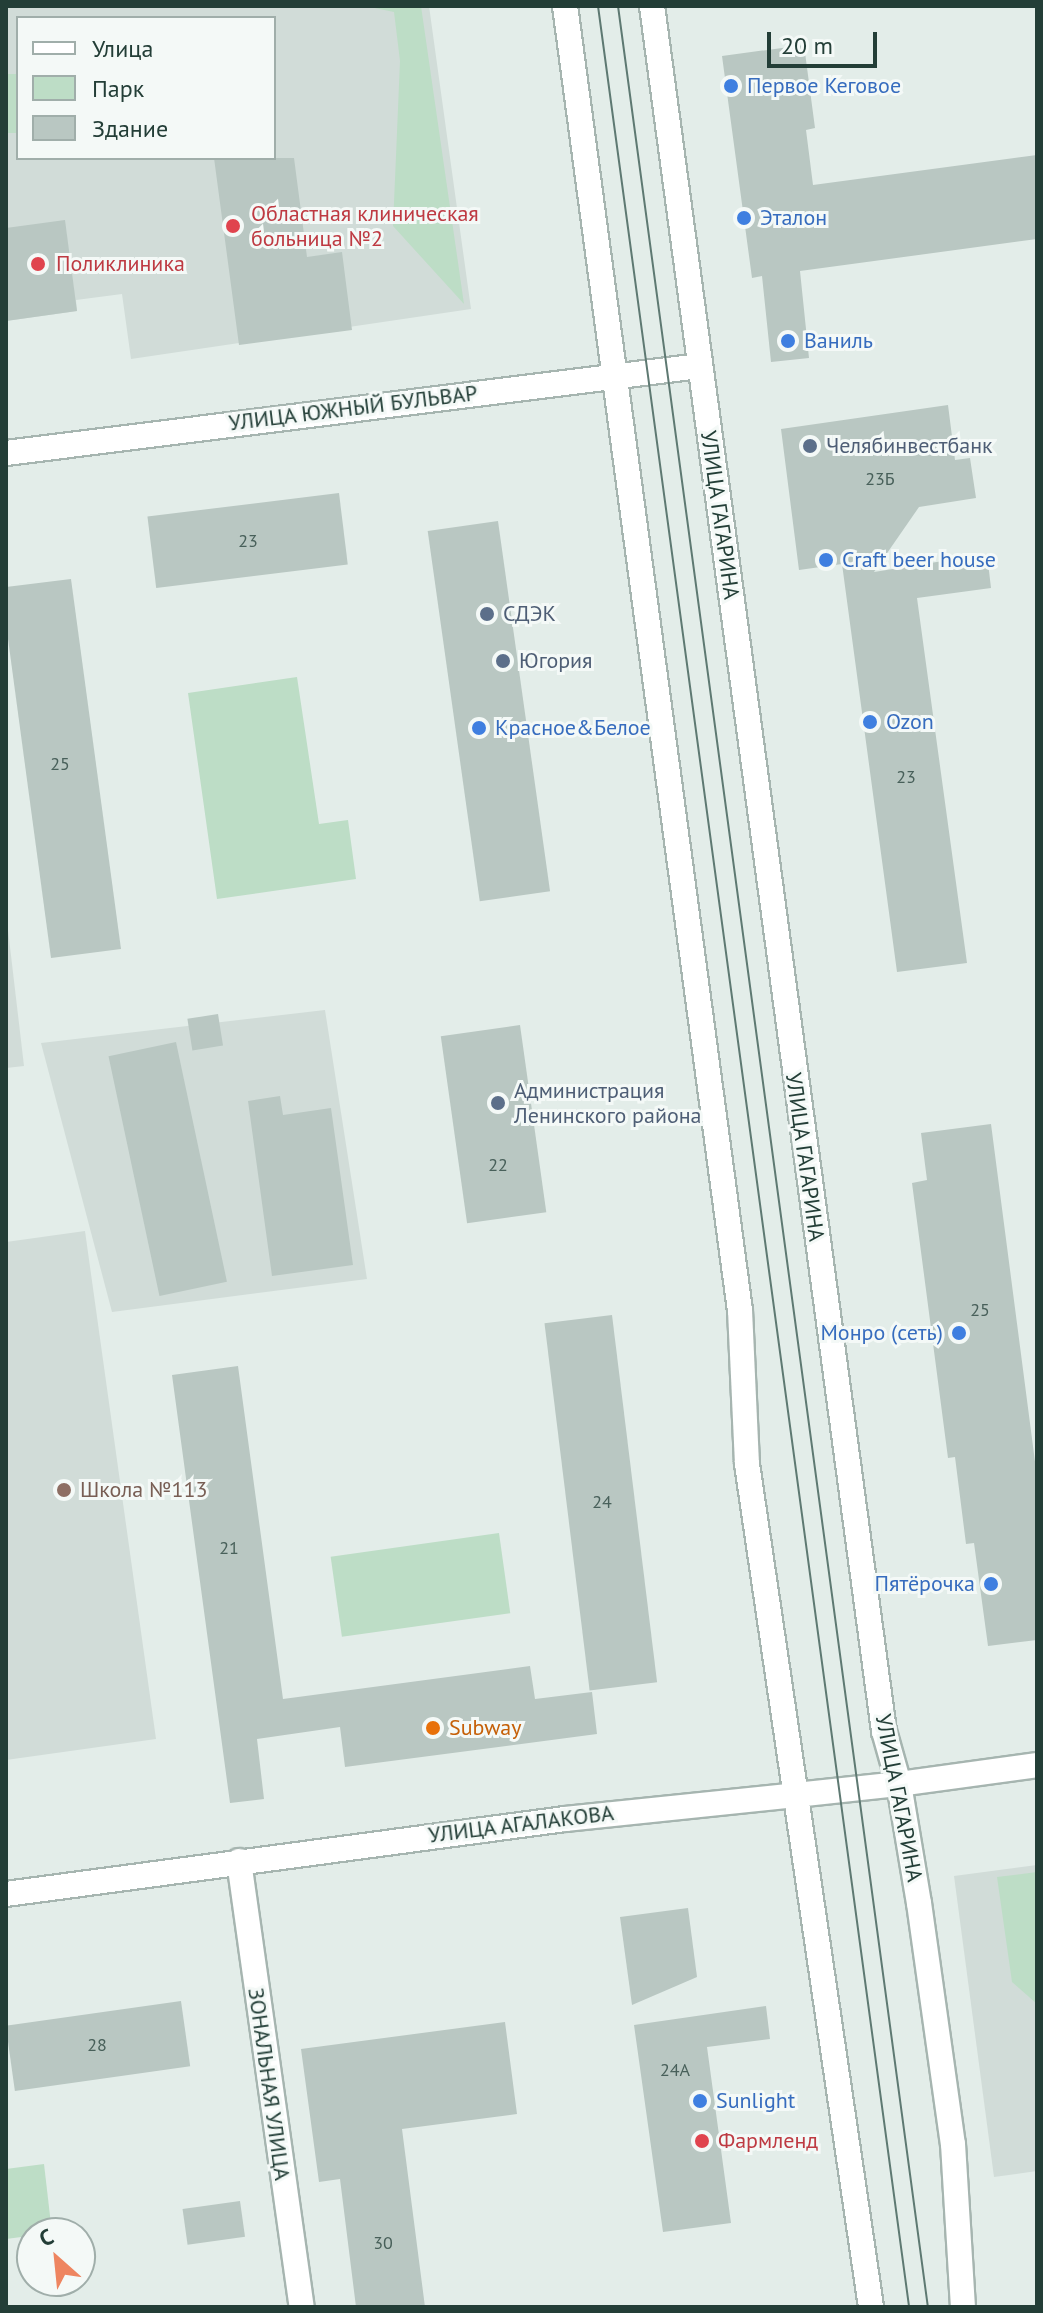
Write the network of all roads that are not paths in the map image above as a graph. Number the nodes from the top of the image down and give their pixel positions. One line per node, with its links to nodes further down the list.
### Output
1 (565, 6): 4 (main road)
2 (652, 6): 3 (main road, УЛИЦА ГАГАРИНА)
3 (700, 366): 4 (main road, УЛИЦА ЮЖНЫЙ БУЛЬВАР); 7 (main road, УЛИЦА ГАГАРИНА)
4 (616, 376): 5 (main road, УЛИЦА ЮЖНЫЙ БУЛЬВАР); 8 (main road)
5 (6, 453)
6 (1037, 1765): 7 (main road, УЛИЦА АГАЛАКОВА)
7 (899, 1784): 8 (main road, УЛИЦА АГАЛАКОВА); 13 (main road, УЛИЦА ГАГАРИНА)
8 (796, 1795): 9 (main road, УЛИЦА АГАЛАКОВА); 12 (main road)
9 (239, 1861): 10 (main road, УЛИЦА АГАЛАКОВА); 11 (main road, ЗОНАЛЬНАЯ УЛИЦА)
10 (6, 1894)
11 (302, 2307)
12 (871, 2307)
13 (963, 2307)

